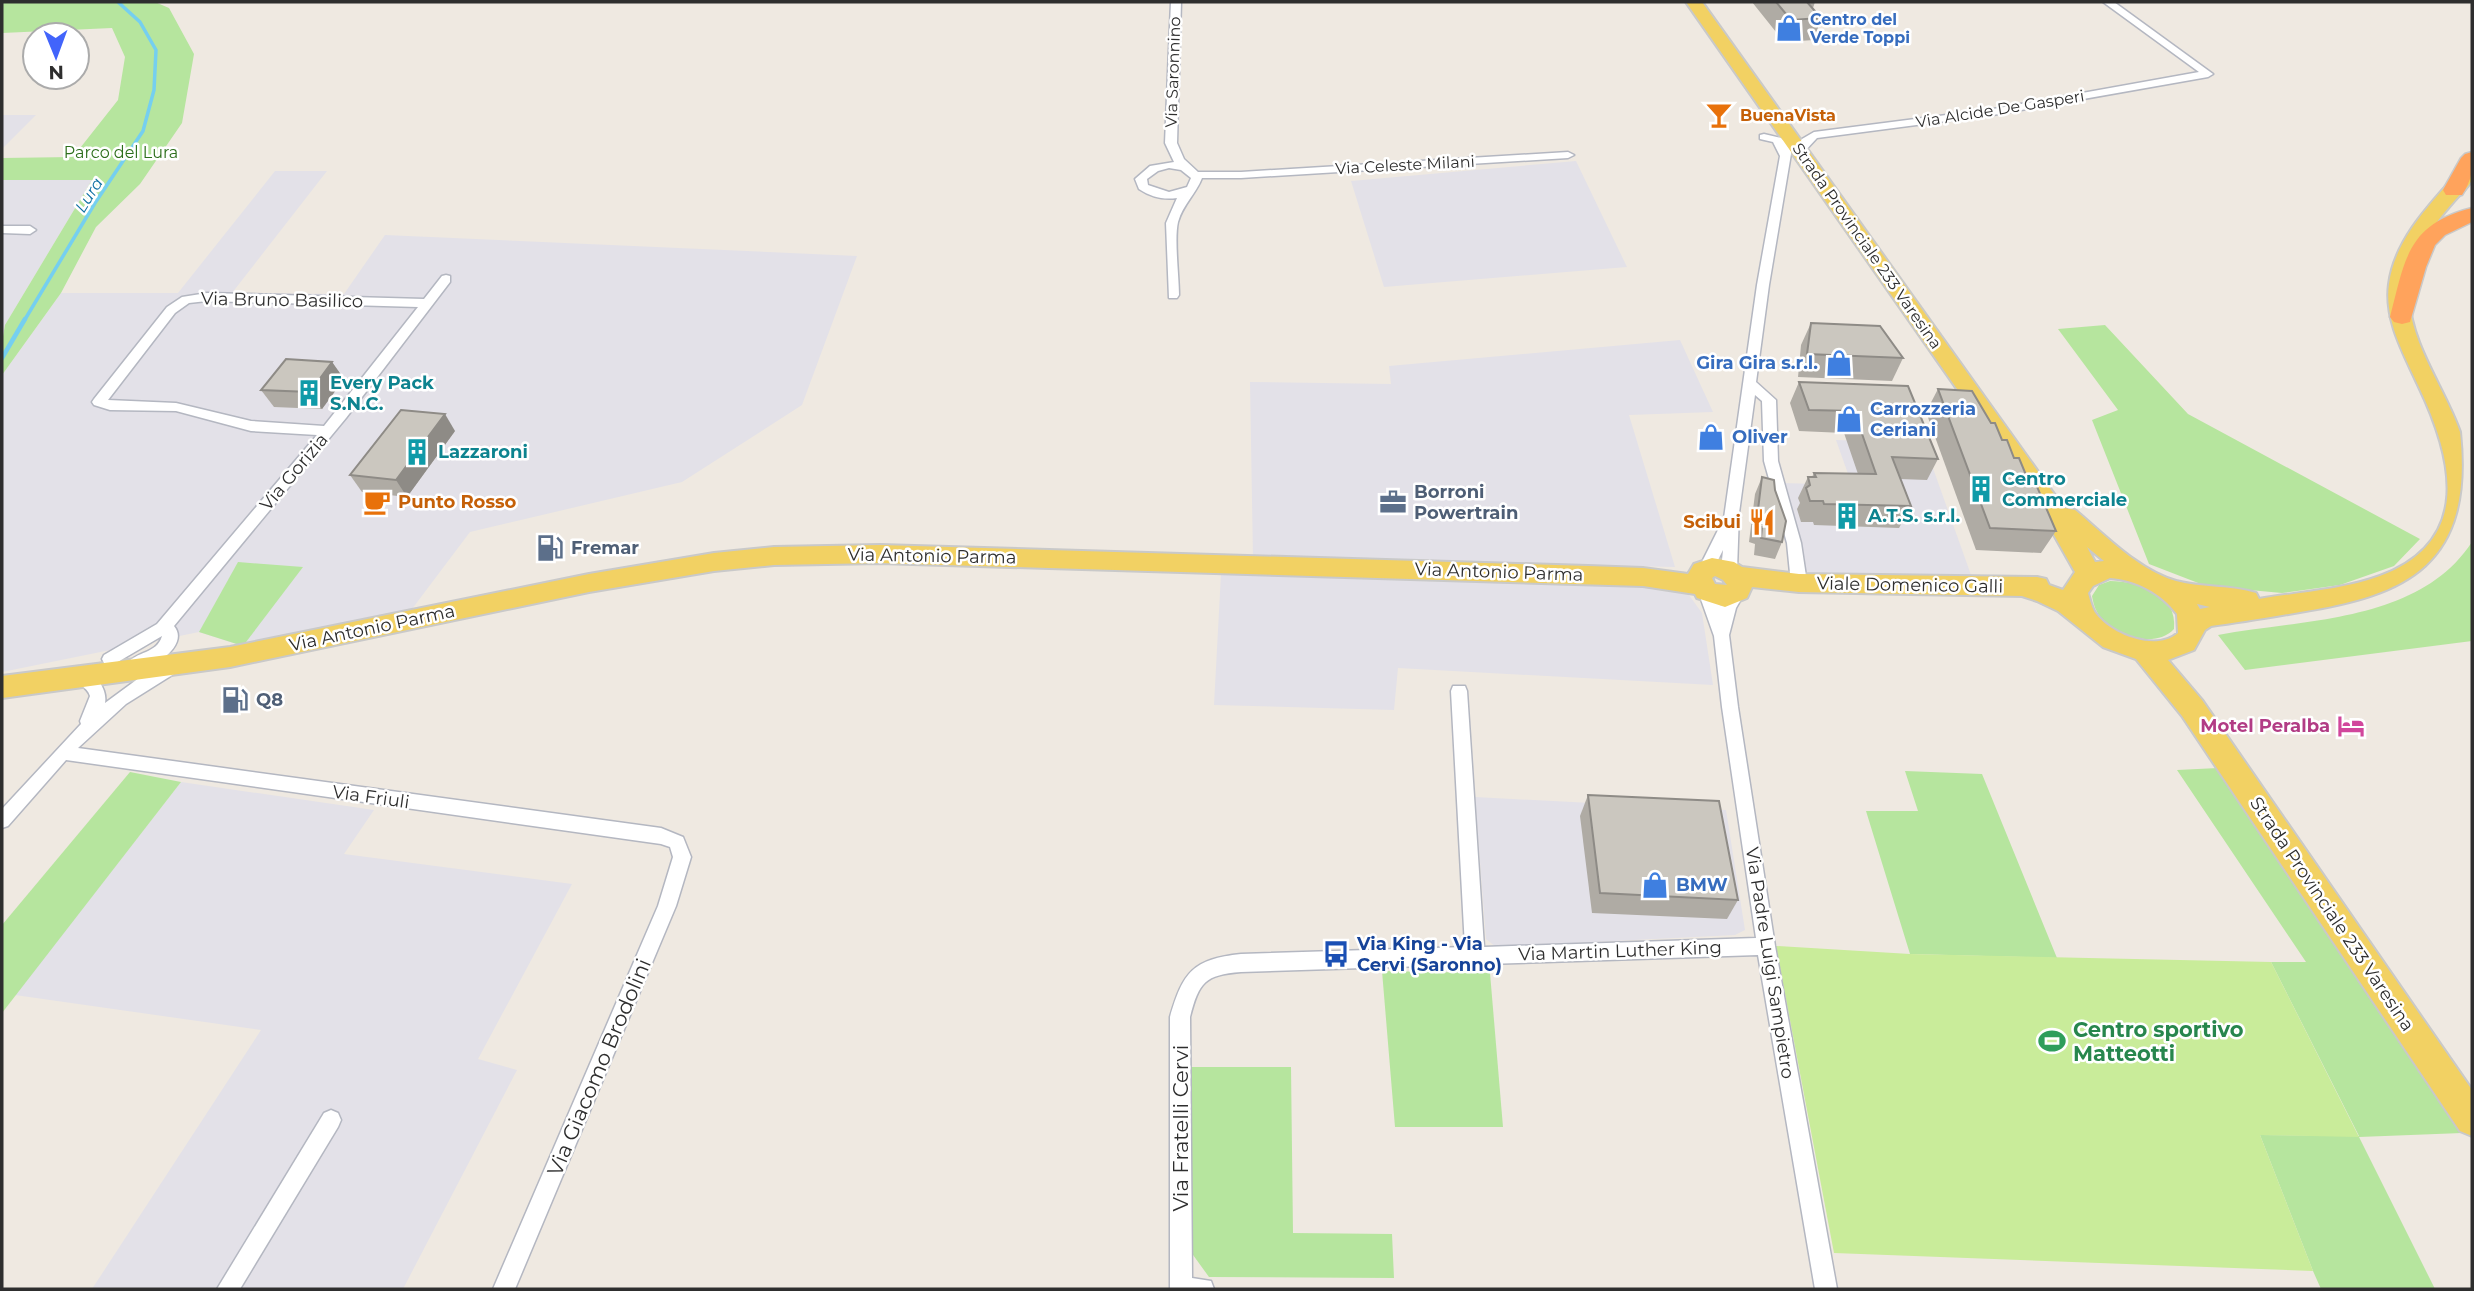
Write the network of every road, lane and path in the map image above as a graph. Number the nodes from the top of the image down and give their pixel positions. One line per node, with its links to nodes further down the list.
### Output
1 (1176, 2): 5 (street, Via Saronnino)
2 (1694, 2): 6 (main road, Strada Provinciale 233 Varesina)
3 (2108, 2): 6 (street, Via Alcide De Gasperi)
4 (1764, 137): 6 (street)
5 (1171, 143): 9 (street, Via Saronnino); 11 (street, Via Saronnino)
6 (1791, 147): 24 (street, Via Padre Luigi Sampietro); 26 (main road, Strada Provinciale 233 Varesina)
7 (1568, 155): 12 (street, Via Celeste Milani)
8 (2472, 158): 13 (highway)
9 (1151, 169): 11 (street); 15 (street)
10 (2472, 169): 13 (main road)
11 (1192, 172): 12 (street); 14 (street)
12 (1241, 175): 14 (street)
13 (2454, 190): 23 (main road)
14 (1188, 191): 15 (street); 17 (street)
15 (1153, 193): 17 (street)
16 (2472, 215): 23 (highway)
17 (1172, 223): 21 (street)
18 (2, 229): 19 (street)
19 (30, 230)
20 (446, 279): 22 (street, Via Gorizia)
21 (1173, 295)
22 (428, 303): 25 (street, Via Gorizia); 25 (street, Via Bruno Basilico)
23 (2402, 317): 34 (main road)
24 (1751, 384): 27 (street, Via Padre Luigi Sampietro); 31 (street)
25 (328, 431): 38 (street, Via Gorizia)
26 (2040, 490): 28 (main road, Strada Provinciale 233 Varesina); 29 (main road, Strada Provinciale 233 Varesina)
27 (1732, 513): 30 (street, Via Padre Luigi Sampietro); 30 (street, Via Padre Luigi Sampietro)
28 (2134, 572): 29 (main road); 33 (main road)
29 (2085, 577): 32 (main road, Viale Domenico Galli); 35 (main road)
30 (1722, 582): 31 (main road, Viale Domenico Galli); 36 (street, Via Padre Luigi Sampietro); 36 (street, Via Padre Luigi Sampietro); 38 (main road, Via Antonio Parma)
31 (1799, 583): 32 (main road, Viale Domenico Galli)
32 (2022, 587): 35 (main road, Viale Domenico Galli)
33 (2169, 589): 34 (main road); 37 (main road)
34 (2291, 604): 37 (main road)
35 (2082, 615): 39 (main road)
36 (1722, 636): 49 (street, Via Padre Luigi Sampietro)
37 (2186, 636): 39 (main road); 44 (main road, Strada Provinciale 233 Varesina)
38 (166, 649): 40 (main road, Via Antonio Parma); 41 (main road, Via Antonio Parma); 45 (street, Via Gorizia)
39 (2145, 651): 44 (main road, Strada Provinciale 233 Varesina)
40 (2, 676)
41 (80, 676): 42 (main road, Via Antonio Parma); 45 (street, Via Gorizia)
42 (2, 687)
43 (1459, 691): 50 (street)
44 (2192, 708): 52 (main road, Strada Provinciale 233 Varesina)
45 (86, 727): 46 (street, Via Gorizia)
46 (63, 753): 47 (street, Via Gorizia); 48 (street, Via Friuli)
47 (2, 821)
48 (677, 842): 55 (street, Via Giacomo Brodolini)
49 (1766, 946): 50 (street, Via Martin Luther King); 58 (street, Via Padre Luigi Sampietro)
50 (1475, 955): 51 (street, Via Martin Luther King)
51 (1199, 972): 56 (street, Via Fratelli Cervi)
52 (2472, 1119)
53 (331, 1120): 54 (street)
54 (228, 1289)
55 (504, 1289)
56 (1181, 1289): 57 (street)
57 (1203, 1289)
58 (1826, 1289)

